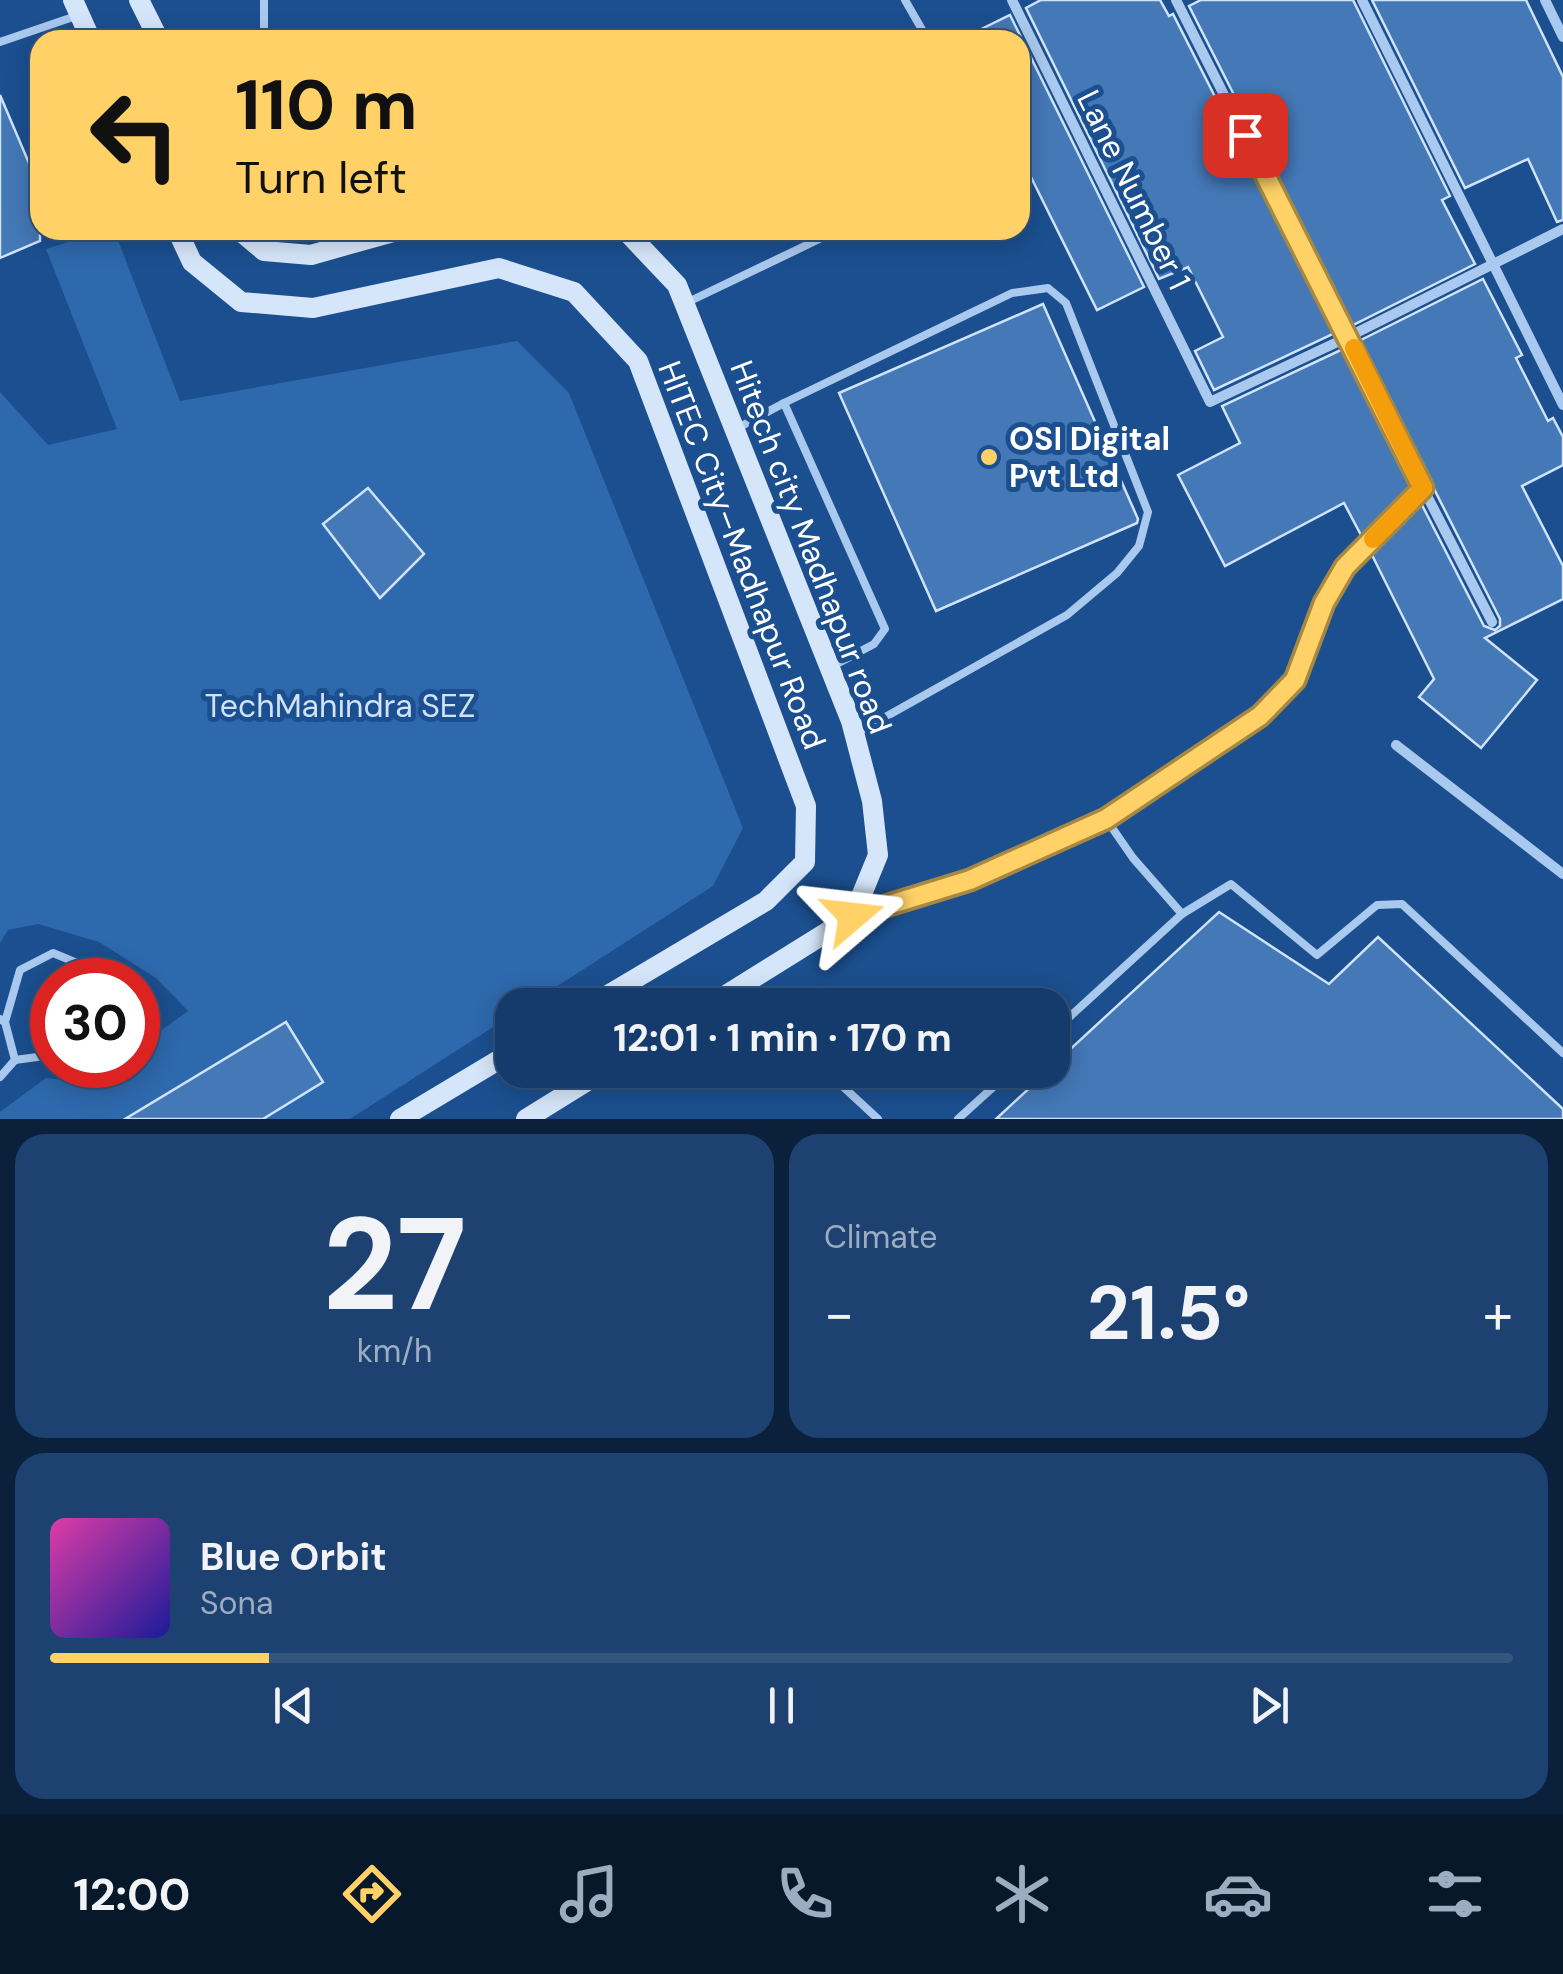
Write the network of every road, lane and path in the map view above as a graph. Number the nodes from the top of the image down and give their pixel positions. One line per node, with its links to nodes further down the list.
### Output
1 (139, 0): 9 (main road)
2 (264, 0): 10 (lane)
3 (905, 0): 11 (lane)
4 (1012, 0): 12 (street, Lane Number 1)
5 (1176, 0): 24 (street)
6 (1362, 0): 22 (street)
7 (1545, 0): 14 (street)
8 (77, 8): 15 (lane)
9 (153, 30)
10 (264, 30)
11 (922, 30)
12 (1027, 30)
13 (1030, 37): 24 (street, Lane Number 1)
14 (1563, 37)
15 (0, 42)
16 (1563, 229): 22 (street)
17 (182, 240): 38 (main road, HITEC City–Madhapur Road)
18 (251, 240): 19 (main road)
19 (364, 240)
20 (634, 240): 23 (main road, Hitech city Madhapur road)
21 (817, 240): 23 (lane)
22 (1493, 263): 24 (street); 26 (street)
23 (684, 304): 27 (main road, Hitech city Madhapur road)
24 (1348, 337): 28 (street)
25 (784, 402): 27 (lane); 30 (lane); 31 (lane)
26 (1563, 404)
27 (735, 430): 30 (main road, Hitech city Madhapur road)
28 (1423, 488): 29 (street); 33 (street)
29 (1492, 622)
30 (830, 668): 31 (main road, Hitech city Madhapur road)
31 (855, 734): 36 (main road, Hitech city Madhapur road)
32 (1396, 745): 34 (street)
33 (1106, 819): 35 (lane); 36 (street)
34 (1563, 874)
35 (1182, 914): 40 (lane); 42 (lane)
36 (853, 916): 39 (main road)
37 (30, 965): 41 (lane)
38 (620, 988)
39 (738, 988)
40 (1070, 1017)
41 (2, 1021): 44 (lane)
42 (1563, 1054)
43 (30, 1058): 44 (lane)
44 (14, 1060): 46 (lane)
45 (495, 1062): 50 (main road)
46 (0, 1078)
47 (577, 1088): 51 (main road)
48 (844, 1088): 52 (lane)
49 (992, 1088): 53 (lane)
50 (400, 1119)
51 (526, 1119)
52 (878, 1119)
53 (958, 1119)

